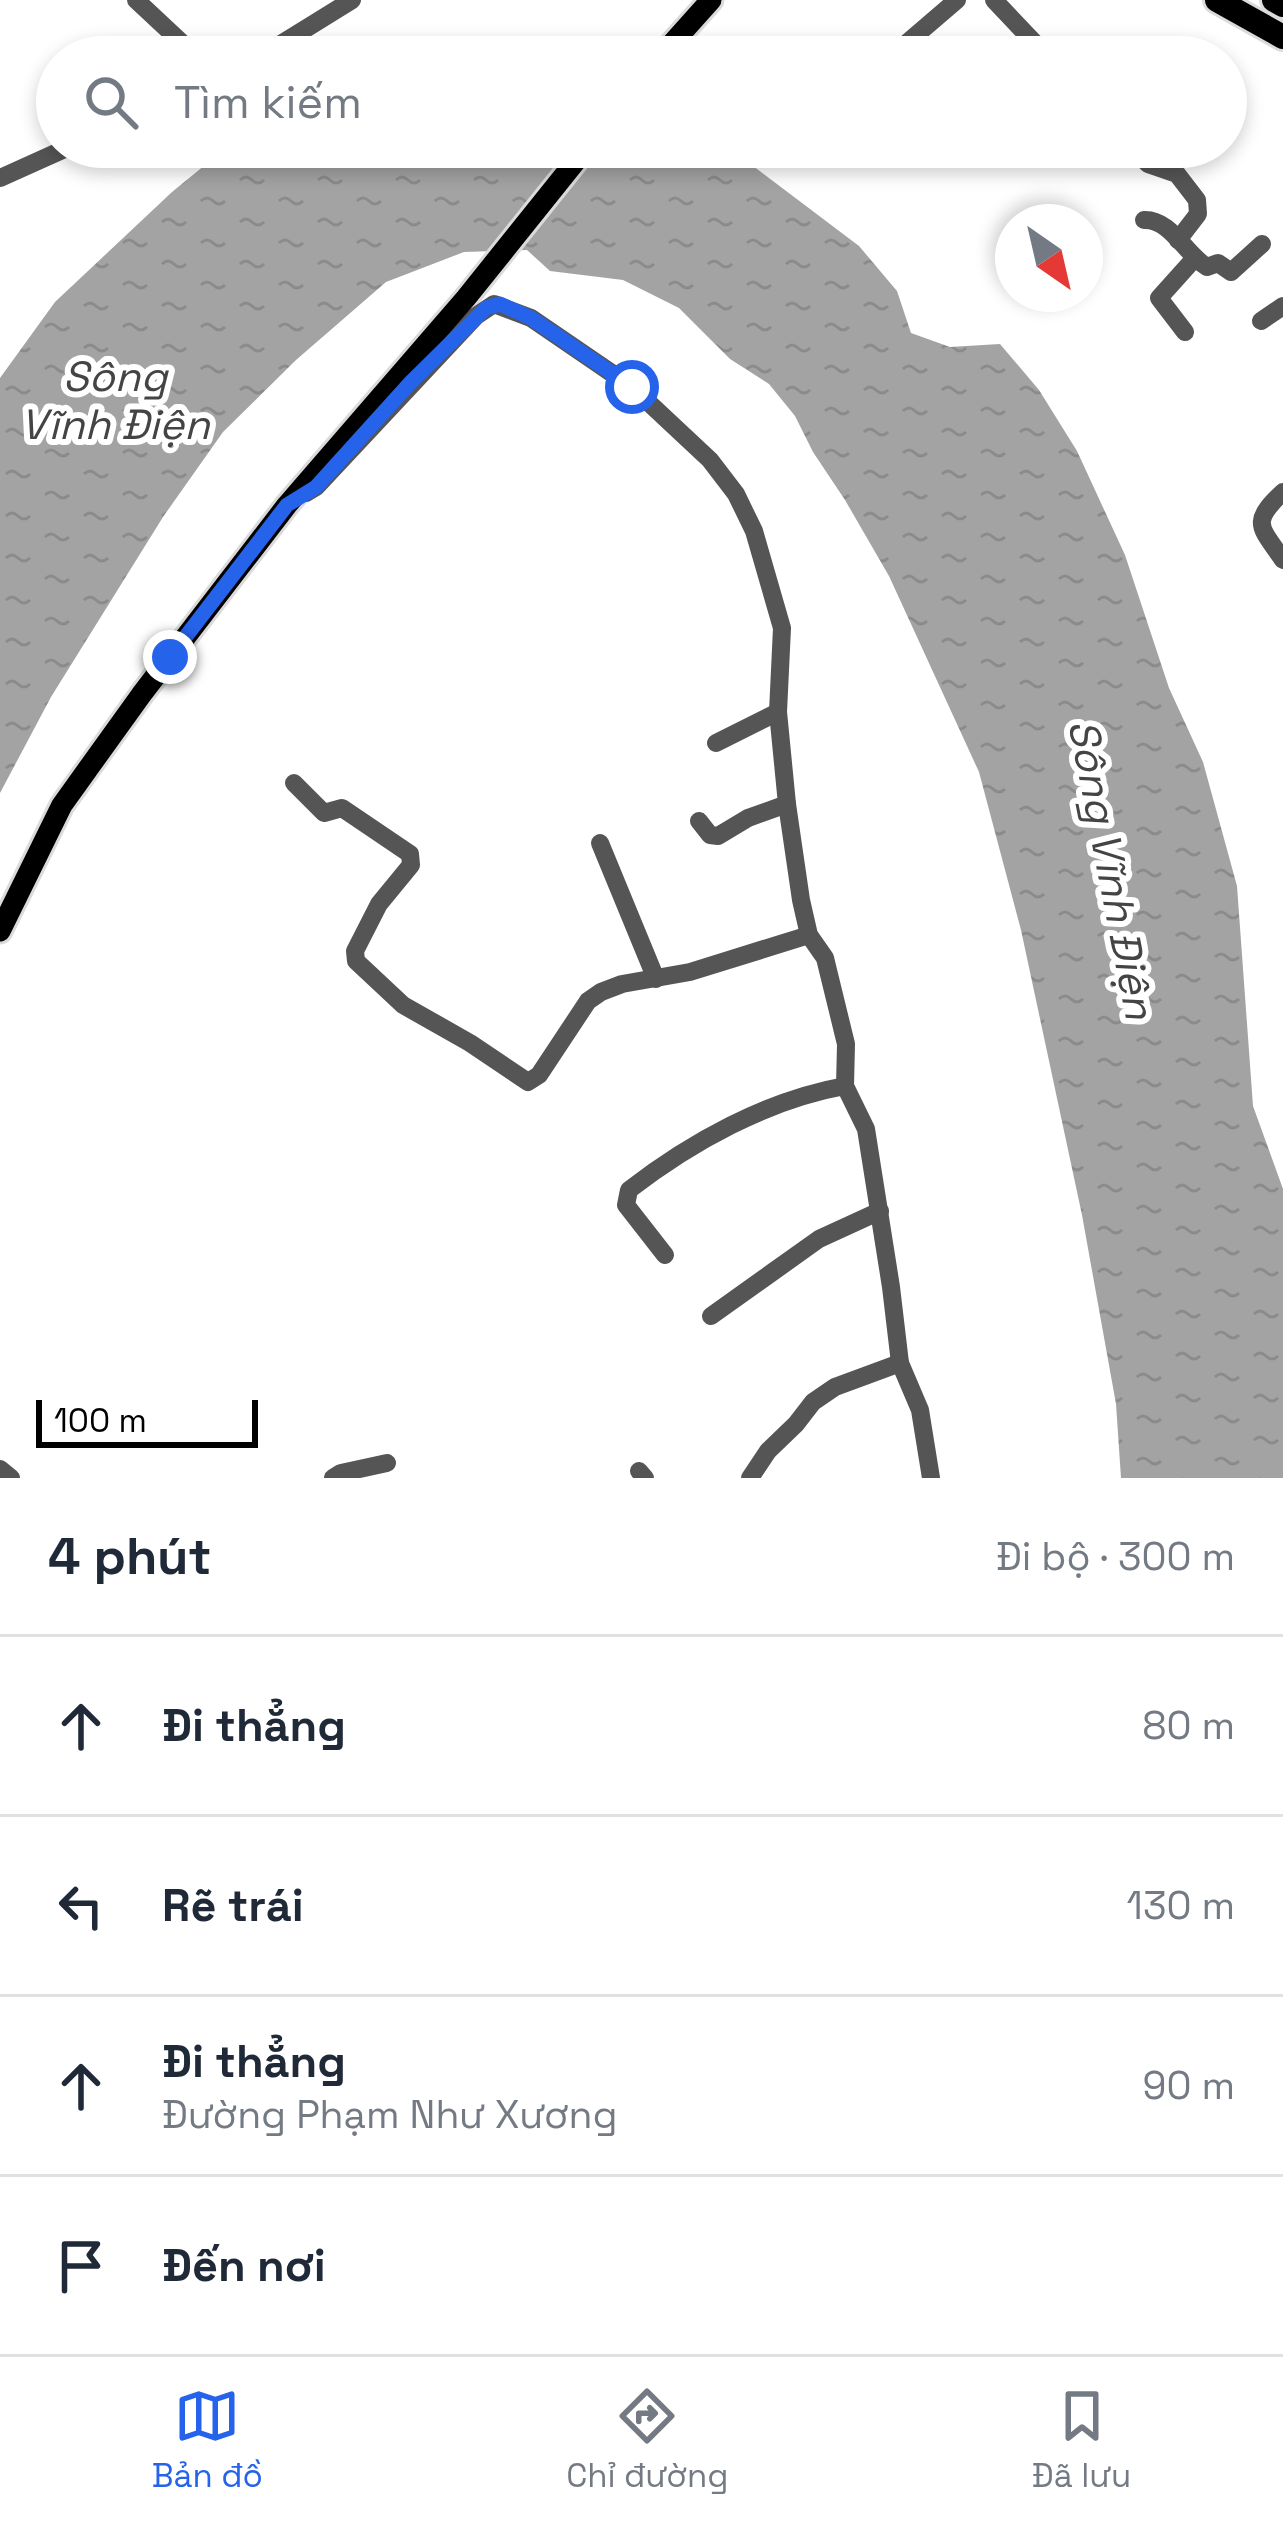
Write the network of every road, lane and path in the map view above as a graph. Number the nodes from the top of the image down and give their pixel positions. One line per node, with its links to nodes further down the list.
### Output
1 (136, 0): 9 (street)
2 (352, 0): 10 (street)
3 (711, 0): 11 (main road)
4 (957, 0): 12 (street)
5 (994, 0): 13 (street)
6 (1217, 0): 14 (highway)
7 (1274, 0): 8 (highway)
8 (1283, 5)
9 (175, 36)
10 (294, 36)
11 (677, 36)
12 (915, 36)
13 (1028, 36)
14 (1283, 37)
15 (36, 162): 18 (street)
16 (570, 168): 27 (main road)
17 (1160, 168): 20 (street)
18 (0, 178)
19 (1144, 220): 20 (street)
20 (1178, 240): 22 (street)
21 (1262, 244): 22 (street)
22 (1194, 259): 25 (street)
23 (1283, 305): 24 (street)
24 (1261, 321)
25 (1185, 332)
26 (1283, 492): 28 (street)
27 (287, 505): 29 (street); 35 (main road)
28 (1283, 560)
29 (778, 712): 30 (street); 32 (street)
30 (716, 743)
31 (294, 783): 37 (street)
32 (787, 804): 33 (street); 36 (street)
33 (699, 821)
34 (600, 843): 37 (street)
35 (0, 932)
36 (809, 935): 37 (street); 38 (street)
37 (656, 979)
38 (845, 1085): 39 (street); 40 (street)
39 (880, 1211): 41 (street); 42 (street)
40 (665, 1255)
41 (711, 1316)
42 (900, 1363): 47 (street); 48 (street)
43 (388, 1463): 46 (street)
44 (0, 1469): 45 (street)
45 (11, 1478)
46 (333, 1478)
47 (750, 1478)
48 (931, 1478)

